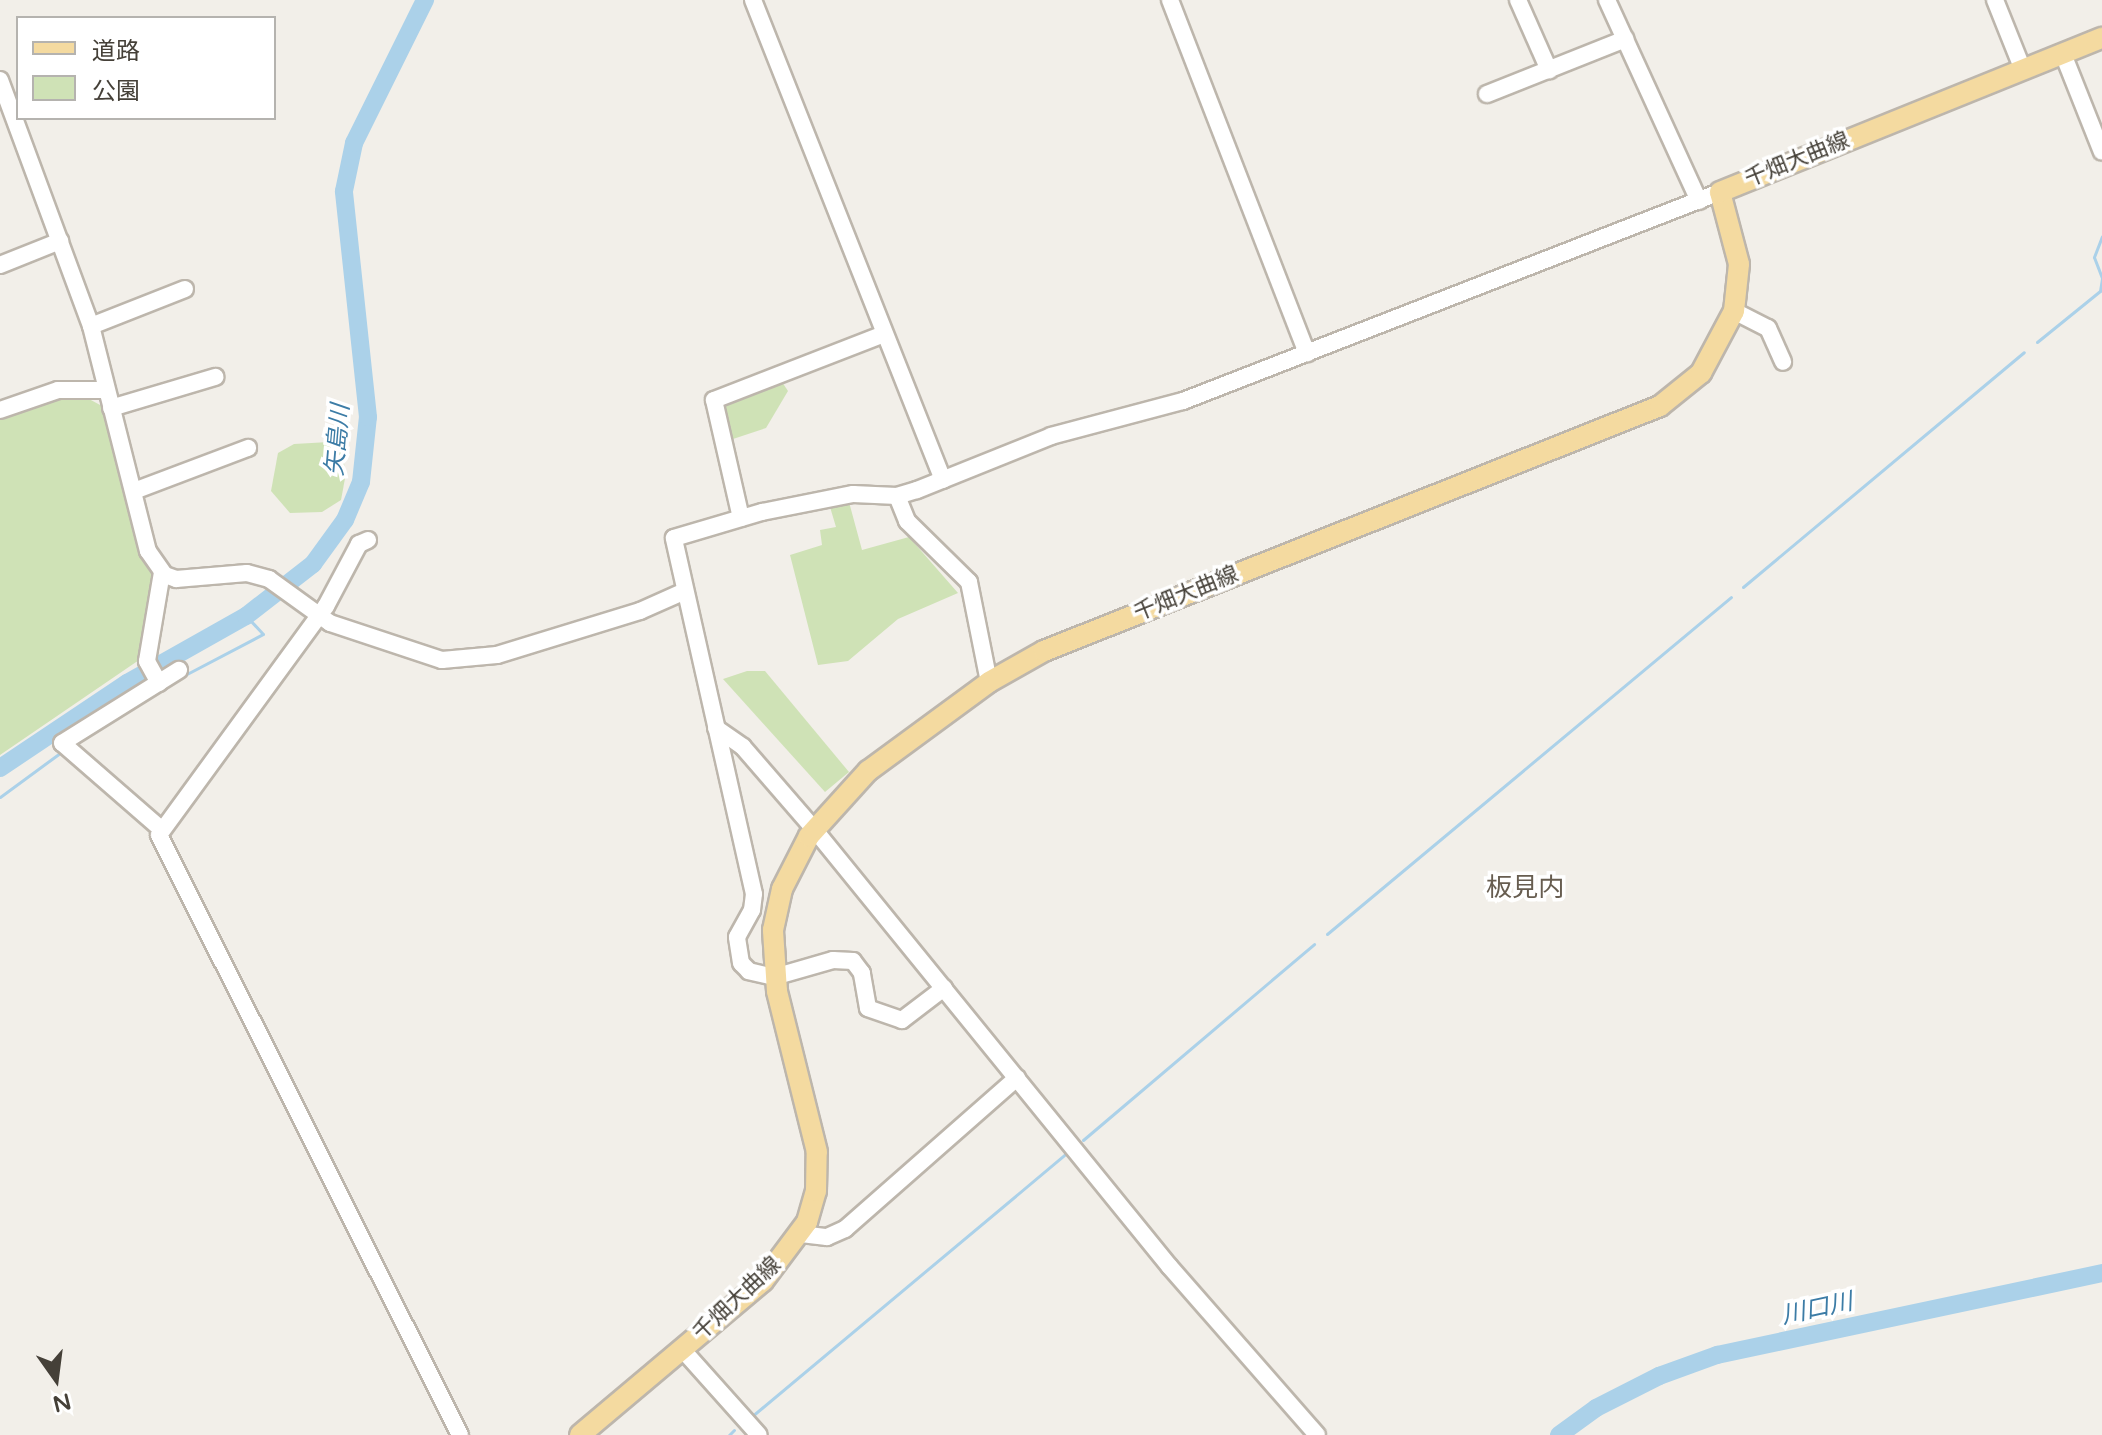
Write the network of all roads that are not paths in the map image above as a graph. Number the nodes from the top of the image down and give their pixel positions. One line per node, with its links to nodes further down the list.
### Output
1 (1170, 0): 22 (street)
2 (1518, 0): 9 (street)
3 (1607, 0): 7 (street)
4 (1995, 0): 10 (street)
5 (757, 1): 21 (street)
6 (2102, 38): 8 (main road, 千畑大曲線)
7 (1625, 39): 9 (street); 15 (street)
8 (2063, 54): 10 (main road, 千畑大曲線); 13 (street)
9 (1549, 70): 12 (street)
10 (2023, 70): 14 (main road, 千畑大曲線)
11 (0, 80): 16 (street)
12 (1487, 94)
13 (2102, 152)
14 (1720, 192): 15 (street); 19 (main road, 千畑大曲線)
15 (1699, 201): 22 (street)
16 (60, 241): 17 (street); 20 (street)
17 (0, 265)
18 (185, 289): 20 (street)
19 (1734, 311): 23 (street); 39 (main road, 千畑大曲線)
20 (91, 326): 25 (street)
21 (884, 334): 29 (street); 32 (street)
22 (1307, 353): 29 (street)
23 (1783, 362)
24 (215, 377): 26 (street)
25 (104, 390): 26 (street); 27 (street)
26 (111, 408): 30 (street)
27 (0, 410)
28 (248, 448): 30 (street)
29 (943, 480): 31 (street)
30 (134, 491): 34 (street)
31 (897, 496): 32 (street); 39 (street)
32 (741, 518): 35 (street)
33 (368, 540): 36 (street)
34 (162, 572): 36 (street); 38 (street)
35 (685, 591): 36 (street); 40 (street)
36 (318, 618): 41 (street)
37 (179, 670): 38 (street)
38 (159, 682): 41 (street)
39 (989, 682): 42 (main road, 千畑大曲線)
40 (716, 728): 42 (street); 43 (street)
41 (161, 829): 48 (street)
42 (814, 829): 43 (main road, 千畑大曲線); 44 (street)
43 (774, 977): 44 (street); 46 (main road, 千畑大曲線)
44 (944, 988): 45 (street)
45 (1017, 1078): 46 (street); 51 (street)
46 (801, 1234): 47 (main road, 千畑大曲線)
47 (682, 1349): 49 (main road, 千畑大曲線); 50 (street)
48 (460, 1435)
49 (580, 1435)
50 (759, 1435)
51 (1317, 1435)

